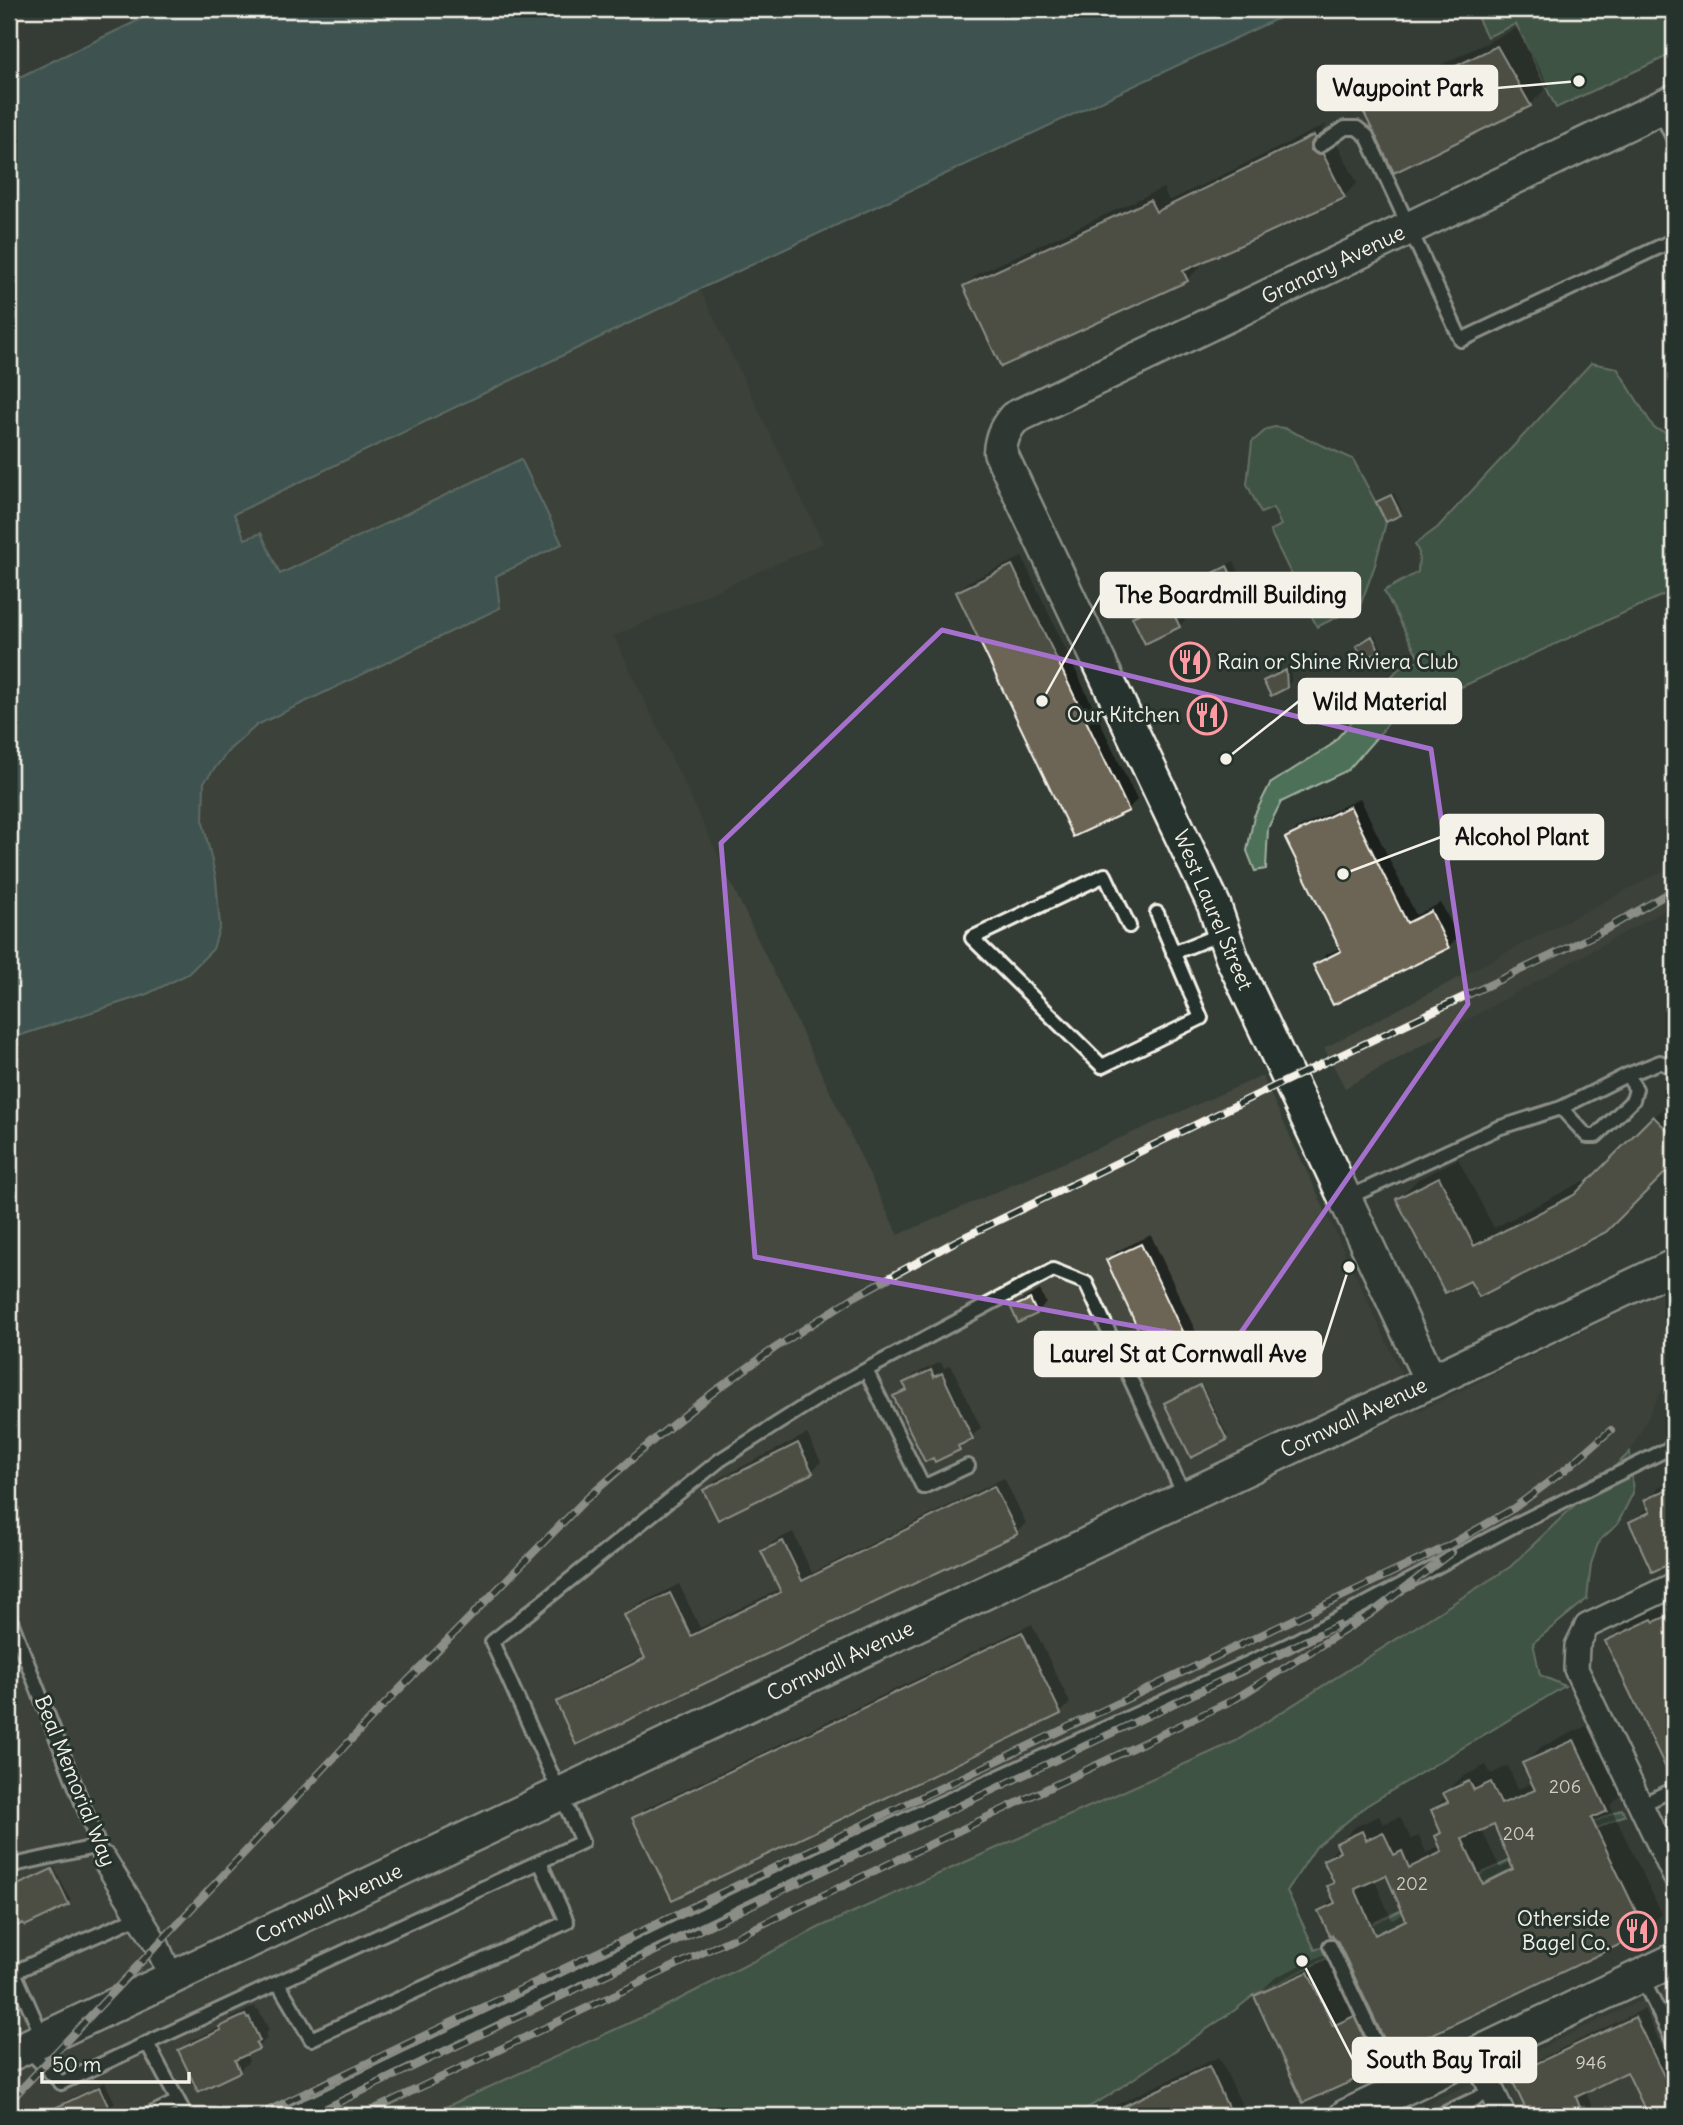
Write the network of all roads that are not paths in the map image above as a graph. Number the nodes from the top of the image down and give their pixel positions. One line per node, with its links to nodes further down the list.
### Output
1 (1667, 105): 2 (lane); 4 (street, Granary Avenue)
2 (1674, 140)
3 (1319, 146): 4 (lane)
4 (1410, 228): 5 (lane); 6 (street, Granary Avenue)
5 (1674, 240)
6 (1002, 438): 9 (street, West Laurel Street)
7 (1157, 913): 10 (lane)
8 (1129, 926): 10 (lane)
9 (1223, 932): 10 (lane); 14 (street, West Laurel Street)
10 (1173, 953)
11 (1674, 1068): 12 (lane)
12 (1627, 1075): 13 (lane); 13 (lane)
13 (1561, 1108): 14 (lane)
14 (1345, 1199): 17 (street, West Laurel Street)
15 (1674, 1266): 17 (street, Cornwall Avenue)
16 (866, 1370): 19 (lane); 20 (lane); 24 (lane)
17 (1431, 1381): 20 (street, Cornwall Avenue)
18 (1674, 1446): 45 (lane)
19 (968, 1466)
20 (1185, 1497): 24 (street, Cornwall Avenue)
21 (1669, 1587): 25 (street)
22 (9, 1616): 26 (lane, Beal Memorial Way)
23 (1674, 1789): 25 (lane)
24 (560, 1794): 27 (lane); 34 (street, Cornwall Avenue)
25 (1641, 1805): 29 (street)
26 (101, 1852): 28 (lane); 30 (street, Beal Memorial Way)
27 (540, 1861): 35 (lane); 35 (lane)
28 (9, 1866)
29 (1674, 1875)
30 (139, 1916): 34 (street, Beal Memorial Way); 38 (lane)
31 (1330, 1946): 41 (lane)
32 (1674, 1960): 33 (street)
33 (1641, 1976): 37 (lane); 39 (street)
34 (171, 1978): 38 (street, Cornwall Avenue)
35 (278, 1983): 36 (lane)
36 (148, 2043): 38 (lane); 42 (lane)
37 (1674, 2043)
38 (26, 2047)
39 (1475, 2055): 40 (street); 41 (street)
40 (1492, 2091): 47 (lane); 48 (street)
41 (1387, 2100): 46 (street)
42 (178, 2101): 43 (lane); 44 (lane)
43 (147, 2116)
44 (186, 2116)
45 (282, 2116)
46 (1346, 2116)
47 (1439, 2116)
48 (1504, 2116)

